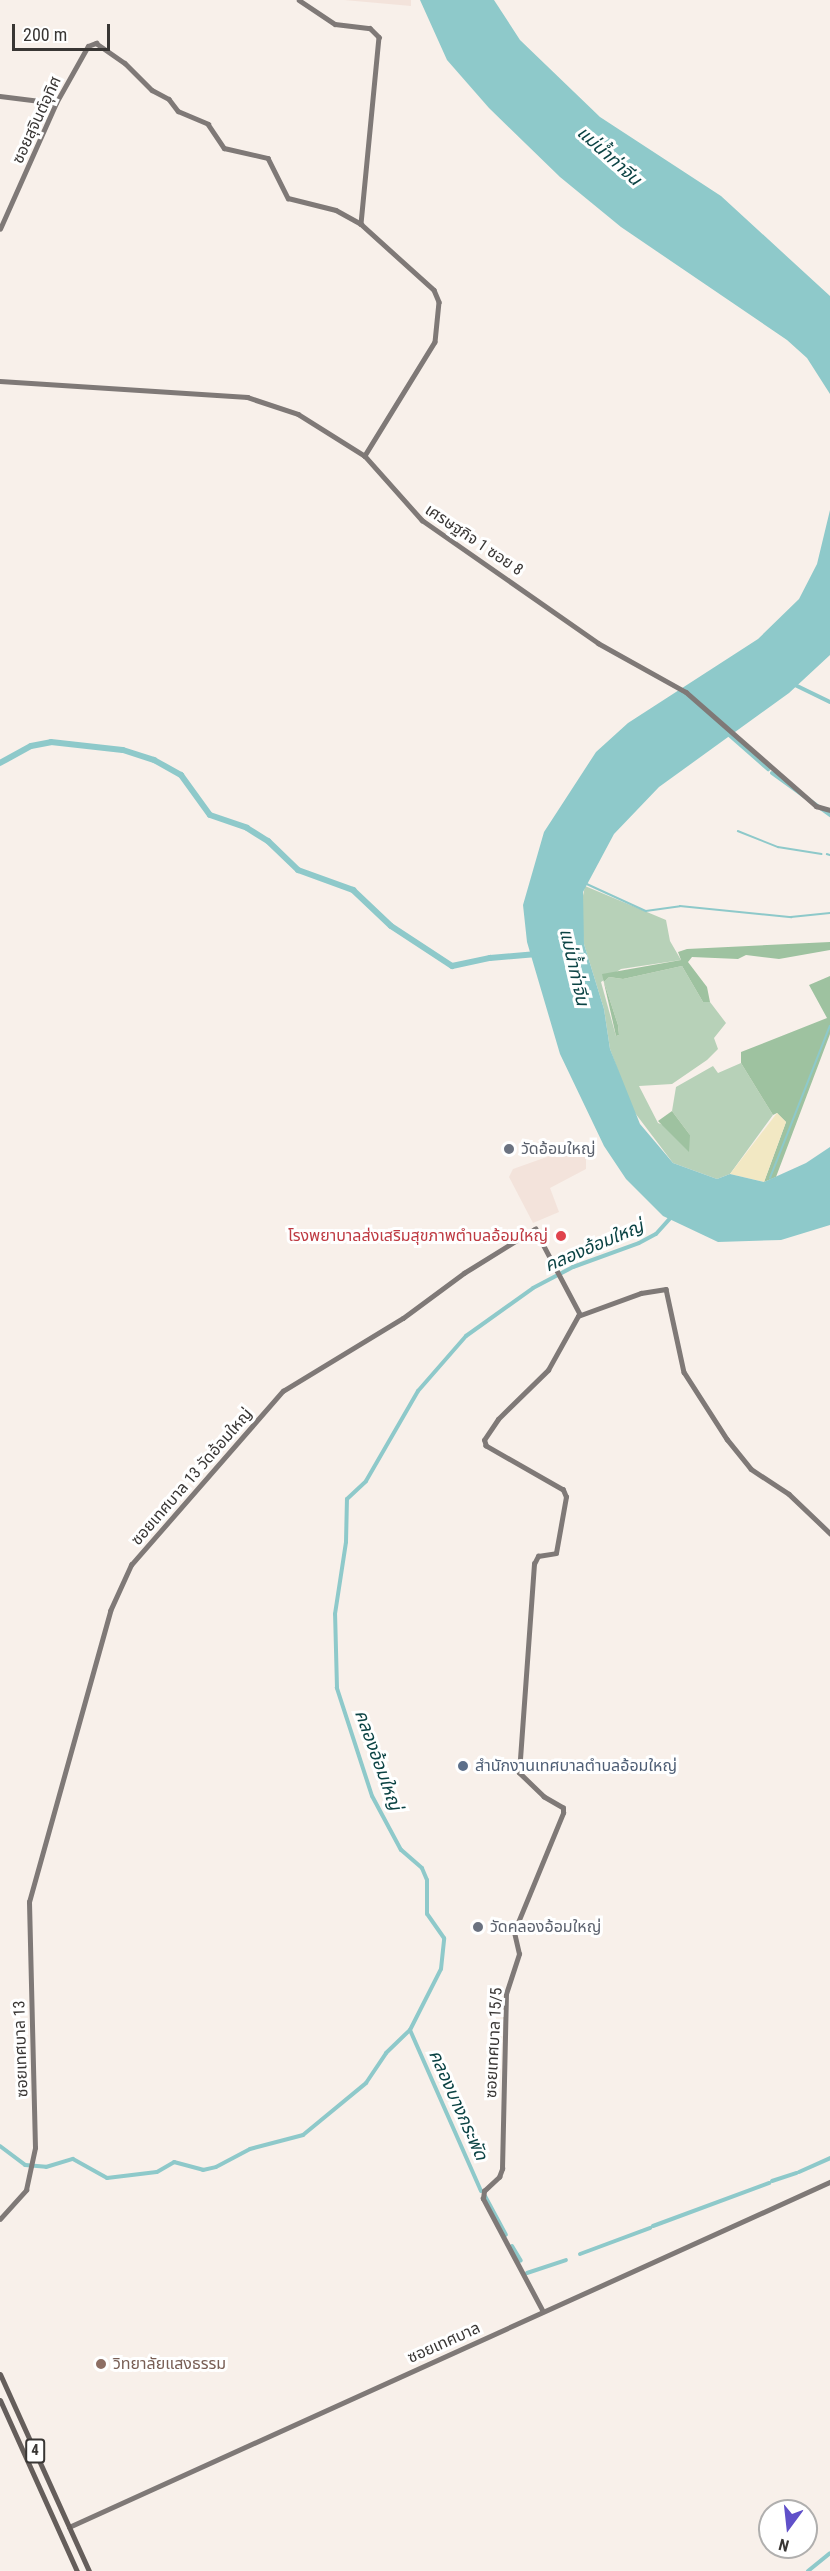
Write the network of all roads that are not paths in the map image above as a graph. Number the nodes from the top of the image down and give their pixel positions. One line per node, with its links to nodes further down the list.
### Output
1 (299, 0): 4 (street)
2 (0, 96): 3 (street)
3 (56, 103): 4 (street, ซอยสุจินต์อุทิศ); 5 (street, ซอยสุจินต์อุทิศ)
4 (361, 224): 7 (street)
5 (0, 229)
6 (0, 381): 7 (street, เศรษฐกิจ 1 ซอย 8)
7 (365, 456): 8 (street, เศรษฐกิจ 1 ซอย 8)
8 (830, 810)
9 (580, 1314): 10 (street); 11 (street, ซอยเทศบาล 13 วัดอ้อมใหญ่); 14 (street, ซอยเทศบาล 15/5)
10 (830, 1533)
11 (39, 1868): 13 (street, ซอยเทศบาล 13)
12 (830, 2182): 14 (street, ซอยเทศบาล)
13 (0, 2220)
14 (542, 2310): 17 (street, ซอยเทศบาล)
15 (0, 2374): 17 (main road, 4)
16 (0, 2400): 18 (main road, 4)
17 (69, 2527): 18 (main road); 19 (main road, 4)
18 (59, 2532): 20 (main road, 4)
19 (84, 2560): 20 (main road); 22 (main road, 4)
20 (74, 2564): 21 (main road, 4)
21 (77, 2571)
22 (89, 2571)

